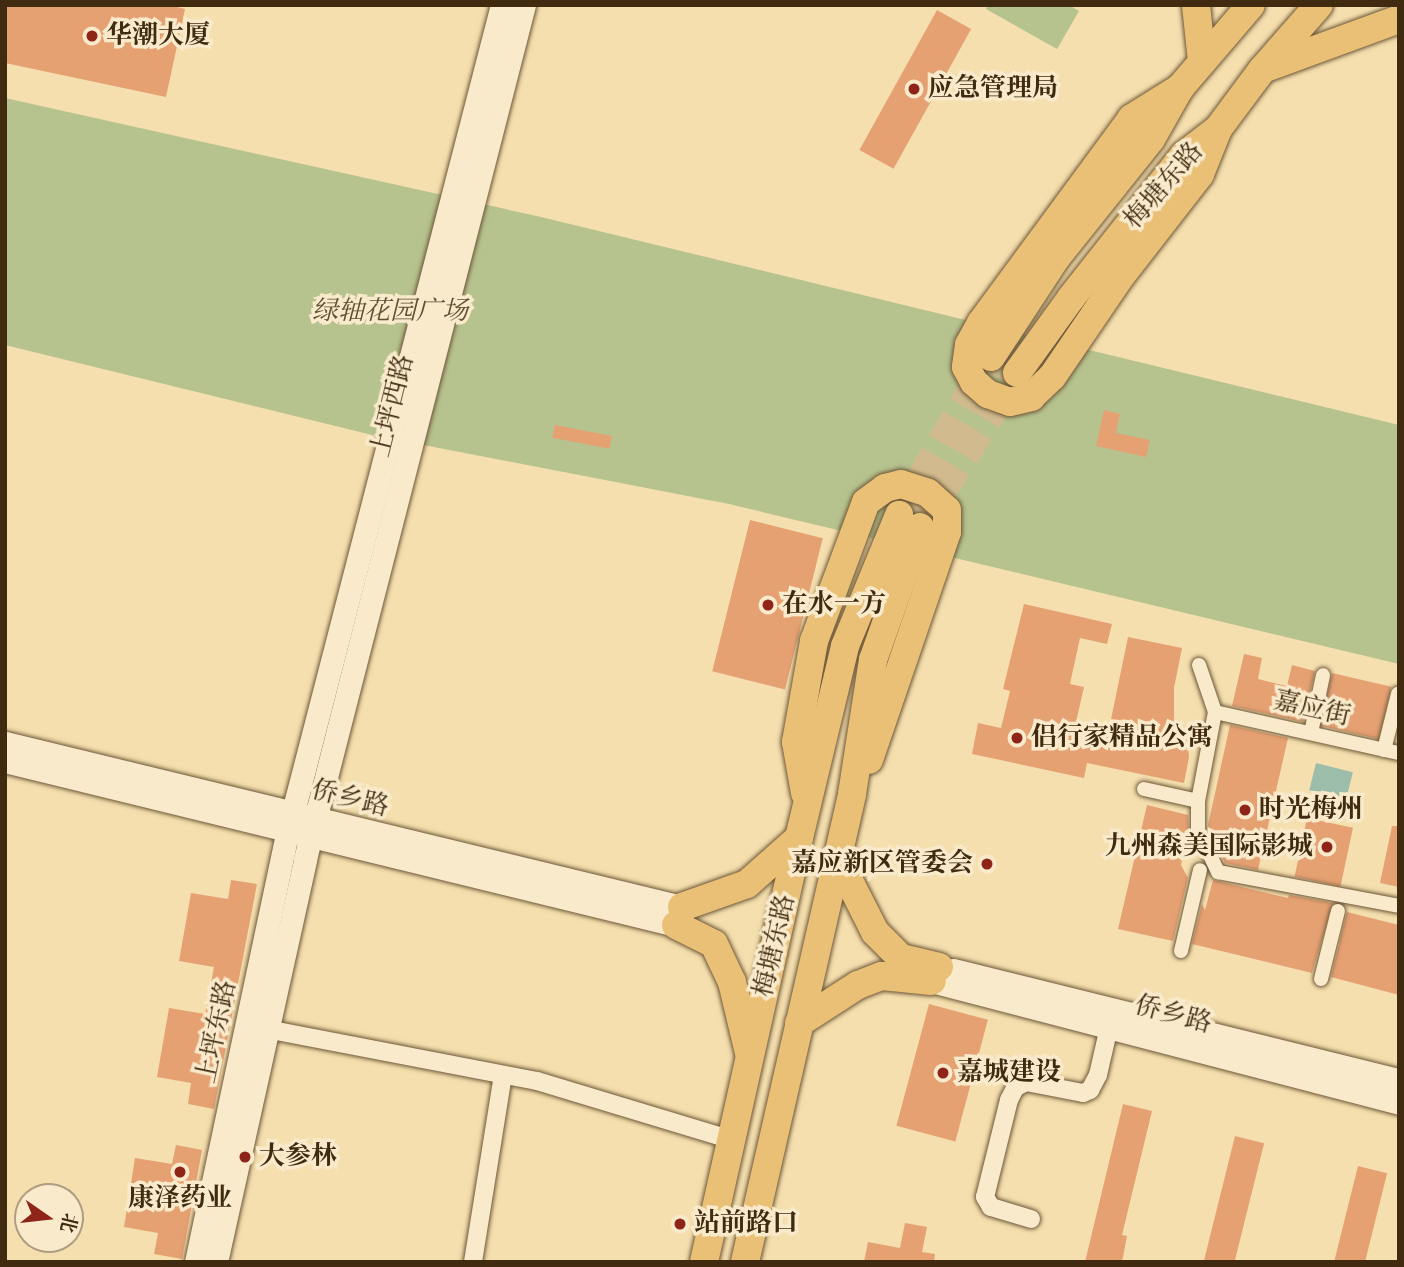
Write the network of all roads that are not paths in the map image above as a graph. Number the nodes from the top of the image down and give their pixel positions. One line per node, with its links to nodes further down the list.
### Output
1 (502, 5): 26 (street, 上坪西路)
2 (524, 5): 27 (street, 上坪西路)
3 (1196, 5): 7 (main road)
4 (1251, 5): 7 (main road, 梅塘东路)
5 (1318, 5): 8 (main road, 梅塘东路)
6 (1399, 19): 8 (main road)
7 (1202, 61): 9 (main road, 梅塘东路)
8 (1262, 70): 10 (main road, 梅塘东路)
9 (1180, 88): 10 (main road); 11 (main road, 梅塘东路)
10 (1218, 129): 12 (main road, 梅塘东路)
11 (991, 357)
12 (1017, 373)
13 (1199, 664): 16 (street)
14 (1323, 675): 17 (street)
15 (1398, 694): 19 (street)
16 (1215, 712): 17 (street, 嘉应街); 24 (street)
17 (1311, 733): 19 (street, 嘉应街)
18 (5, 743): 26 (street, 侨乡路)
19 (1384, 750): 20 (street, 嘉应街)
20 (1399, 753)
21 (5, 761): 26 (street, 侨乡路)
22 (1144, 789): 24 (street)
23 (852, 793): 25 (main road, 梅塘东路); 25 (main road); 29 (main road, 梅塘东路)
24 (1198, 801): 31 (street)
25 (806, 804): 28 (main road, 梅塘东路)
26 (290, 822): 27 (street, 侨乡路); 46 (street, 上坪东路)
27 (314, 828): 33 (street, 侨乡路); 47 (street, 上坪东路)
28 (799, 838): 33 (main road); 40 (main road, 梅塘东路)
29 (838, 857): 35 (main road); 37 (main road, 梅塘东路)
30 (1199, 870): 34 (street)
31 (1399, 906)
32 (1338, 911): 36 (street)
33 (679, 916): 40 (main road)
34 (1181, 951)
35 (936, 974): 37 (main road); 38 (street, 侨乡路); 42 (street, 侨乡路)
36 (1321, 979)
37 (799, 1023): 50 (main road, 梅塘东路)
38 (1109, 1027): 43 (street, 侨乡路); 45 (street)
39 (272, 1030): 41 (street)
40 (750, 1056): 44 (main road, 梅塘东路)
41 (503, 1075): 44 (street); 48 (street)
42 (1399, 1080)
43 (1399, 1103)
44 (732, 1140): 49 (main road, 梅塘东路)
45 (1031, 1219)
46 (196, 1262)
47 (216, 1262)
48 (472, 1262)
49 (704, 1262)
50 (745, 1262)

